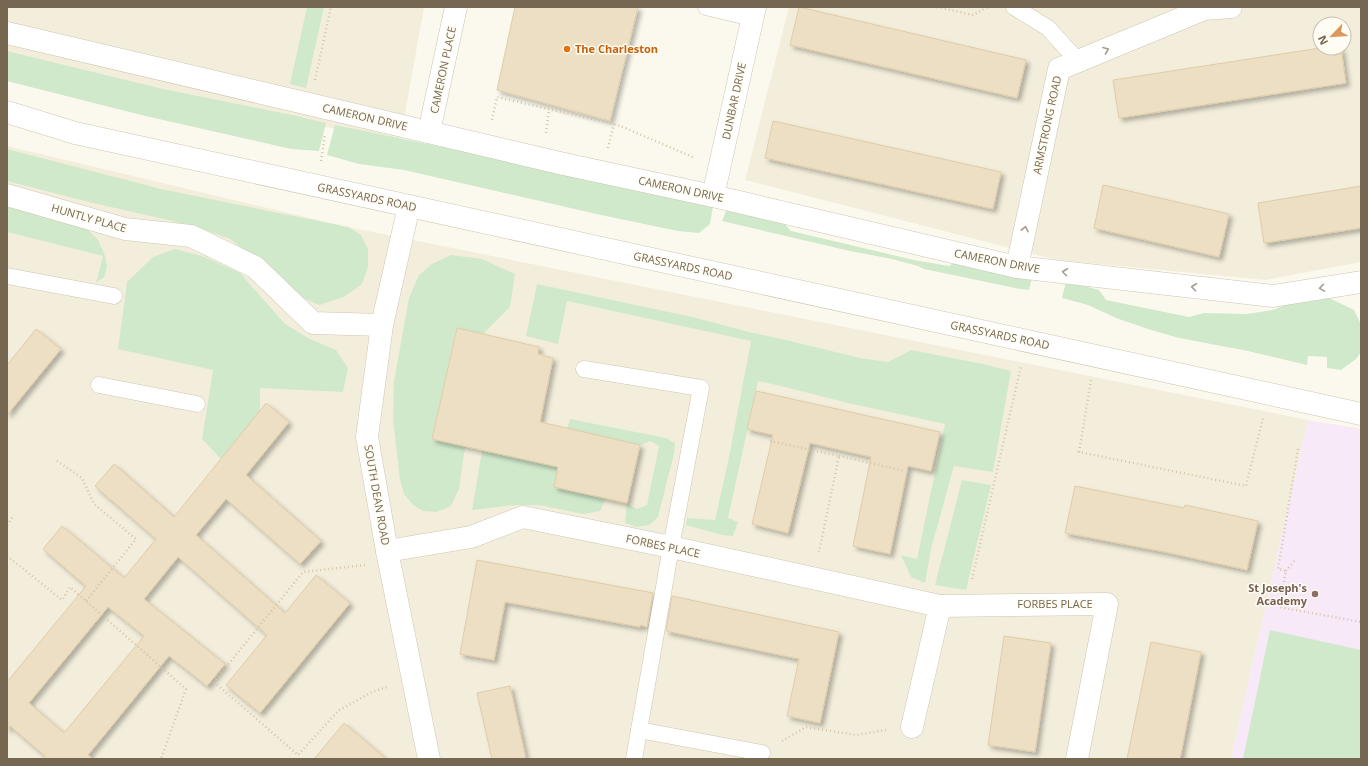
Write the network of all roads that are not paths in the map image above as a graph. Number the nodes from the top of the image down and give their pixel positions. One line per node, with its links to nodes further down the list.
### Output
1 (456, 7): 9 (street, CAMERON PLACE)
2 (706, 7): 5 (lane)
3 (1014, 7): 7 (lane)
4 (1231, 7): 7 (street, ARMSTRONG ROAD, one-way to 4)
5 (753, 12): 11 (street, DUNBAR DRIVE)
6 (7, 33): 9 (street, CAMERON DRIVE)
7 (1078, 61): 13 (street, ARMSTRONG ROAD, one-way to 7)
8 (7, 112): 12 (street, GRASSYARDS ROAD)
9 (429, 132): 11 (street, CAMERON DRIVE)
10 (7, 195): 17 (street, HUNTLY PLACE)
11 (713, 196): 13 (street, CAMERON DRIVE)
12 (409, 206): 17 (street, SOUTH DEAN ROAD); 21 (street, GRASSYARDS ROAD)
13 (1016, 267): 15 (street, CAMERON DRIVE, one-way to 13)
14 (7, 276): 16 (lane)
15 (1361, 282)
16 (114, 296)
17 (382, 325): 23 (street, SOUTH DEAN ROAD)
18 (584, 369): 22 (lane)
19 (99, 385): 20 (lane)
20 (197, 404)
21 (1361, 414)
22 (671, 547): 23 (street, FORBES PLACE); 24 (street, FORBES PLACE); 26 (lane)
23 (388, 556): 28 (street, SOUTH DEAN ROAD)
24 (940, 606): 25 (street); 30 (street, FORBES PLACE)
25 (912, 727)
26 (639, 730): 27 (lane); 29 (lane)
27 (762, 753)
28 (430, 759)
29 (634, 759)
30 (1077, 759)

